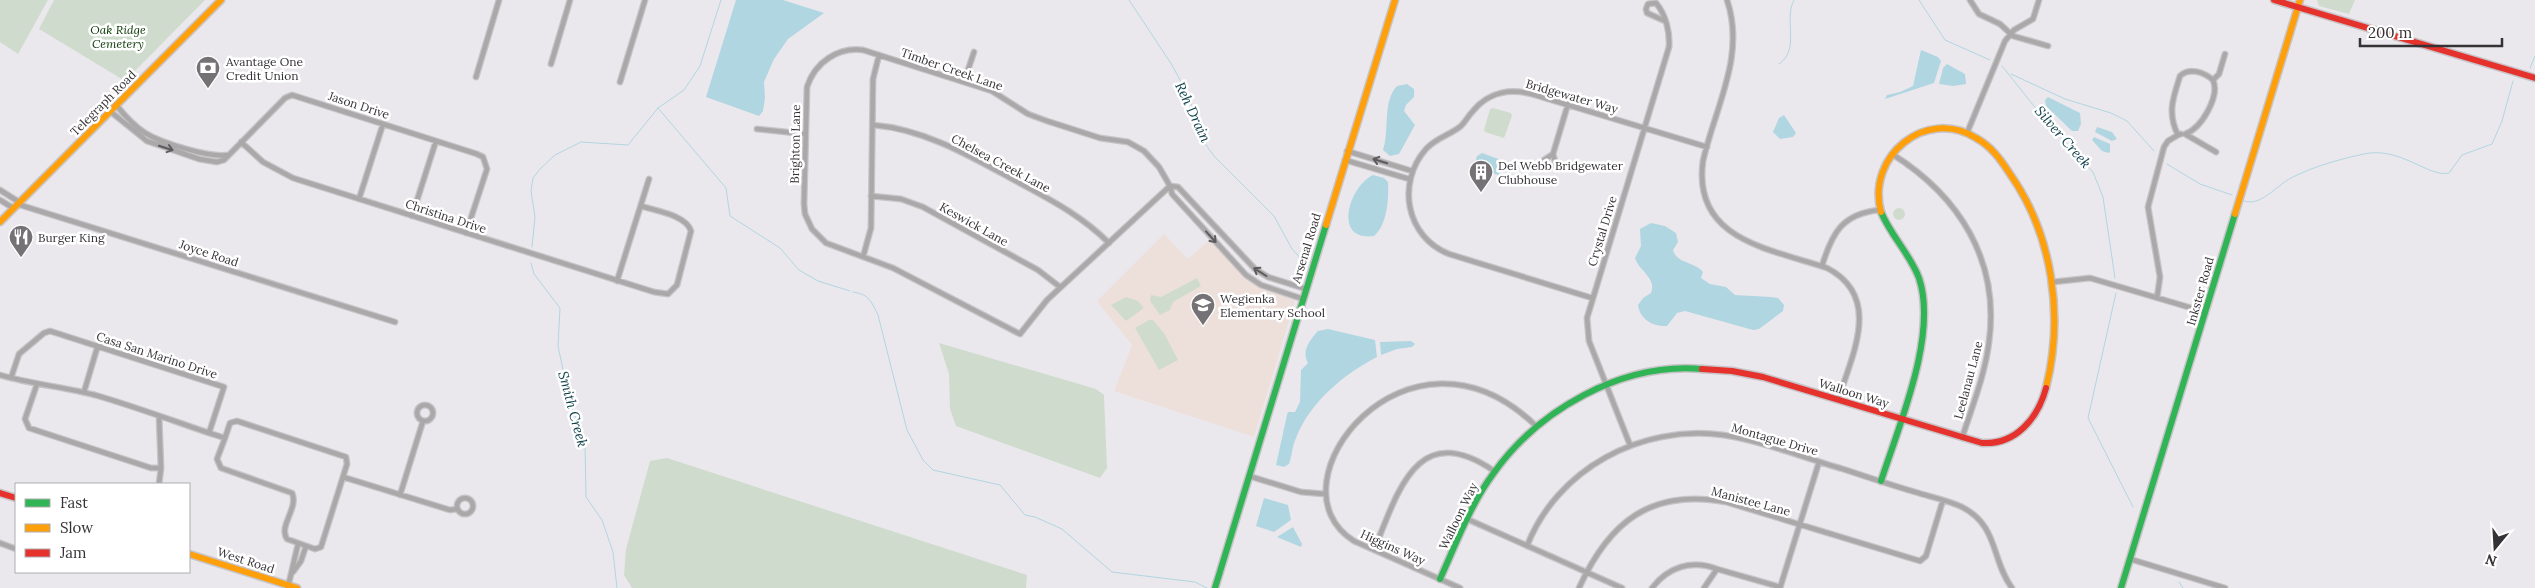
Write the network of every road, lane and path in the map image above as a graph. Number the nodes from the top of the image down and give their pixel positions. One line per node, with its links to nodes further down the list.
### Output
1 (221, 0): 24 (street, Telegraph Road)
2 (499, 0): 18 (street)
3 (570, 0): 17 (street)
4 (645, 0): 21 (street)
5 (1395, 0): 39 (street, Arsenal Road)
6 (1727, 0): 37 (street)
7 (1970, 0): 12 (street)
8 (2039, 0): 12 (street)
9 (2274, 0): 10 (street)
10 (2299, 4): 19 (street); 74 (street, Inkster Road)
11 (1665, 21): 11 (street, Crystal Drive); 27 (street, Crystal Drive)
12 (2010, 33): 13 (street); 31 (street)
13 (2048, 46)
14 (974, 52): 22 (street)
15 (2225, 54): 20 (street)
16 (879, 55): 22 (street, Timber Creek Lane); 26 (street); 30 (street, Brighton Lane)
17 (550, 64)
18 (476, 77)
19 (2535, 78)
20 (2213, 80): 32 (street); 34 (street)
21 (620, 82)
22 (964, 82): 49 (street, Timber Creek Lane)
23 (1568, 104): 27 (street, Bridgewater Way); 42 (street); 46 (street, Bridgewater Way)
24 (114, 109): 29 (street); 33 (street); 54 (street, Telegraph Road)
25 (383, 124): 35 (street, Jason Drive); 36 (street, Jason Drive); 52 (street)
26 (873, 125): 51 (street); 62 (street, Chelsea Creek Lane)
27 (1644, 128): 37 (street, Bridgewater Way); 72 (street, Crystal Drive)
28 (757, 129): 30 (street)
29 (140, 130): 33 (street); 38 (street)
30 (805, 134): 64 (street, Brighton Lane)
31 (1967, 134): 43 (street); 68 (street, Walloon Way)
32 (2185, 134): 34 (street); 40 (street)
33 (136, 135): 41 (street, one-way to 41)
34 (2178, 135): 73 (street)
35 (436, 141): 57 (street); 61 (street, Jason Drive)
36 (241, 142): 44 (street); 52 (street, Christina Drive)
37 (1707, 147): 66 (street)
38 (186, 148): 41 (street); 44 (street)
39 (1347, 150): 45 (street, Arsenal Road); 46 (street, one-way to 39)
40 (2216, 152)
41 (184, 154): 44 (street)
42 (1553, 154)
43 (1892, 154): 56 (street); 89 (street, Leelanau Lane)
44 (228, 156)
45 (1344, 160): 48 (street); 70 (street, Arsenal Road)
46 (1412, 170): 48 (street, Bridgewater Way)
47 (649, 179): 55 (street)
48 (1409, 179): 72 (street, Bridgewater Way)
49 (1170, 186): 58 (street); 60 (street, Timber Creek Lane); 62 (street)
50 (0, 190): 54 (street)
51 (871, 196): 64 (street); 69 (street, Keswick Lane)
52 (359, 199): 57 (street, Christina Drive)
53 (0, 200): 54 (street)
54 (16, 205): 59 (street, Telegraph Road); 75 (street, Joyce Road)
55 (641, 206): 67 (street); 67 (street, Christina Drive)
56 (1879, 210): 66 (street); 84 (street)
57 (412, 216): 61 (street, Christina Drive)
58 (1206, 217): 60 (street); 63 (street)
59 (0, 222)
60 (1199, 224): 65 (street, Timber Creek Lane, one-way to 65)
61 (466, 233): 67 (street, Christina Drive)
62 (1109, 243): 69 (street)
63 (1238, 252): 65 (street); 70 (street, one-way to 63)
64 (863, 257): 69 (street, Brighton Lane)
65 (1230, 259): 71 (street, Timber Creek Lane)
66 (1822, 266): 82 (street)
67 (617, 281)
68 (2053, 282): 73 (street); 89 (street, Walloon Way)
69 (1060, 287)
70 (1306, 289): 71 (street, Arsenal Road)
71 (1303, 298): 94 (street, Arsenal Road)
72 (1592, 298): 80 (street, Crystal Drive)
73 (2157, 298): 74 (street)
74 (2205, 312): 113 (street, Inkster Road)
75 (395, 322)
76 (98, 345): 78 (street, Casa San Marino Drive); 81 (street); 87 (street, Casa San Marino Drive)
77 (0, 375): 78 (street)
78 (10, 378): 79 (street)
79 (37, 384): 81 (street); 92 (street)
80 (1606, 385): 82 (street, Walloon Way); 86 (street, Walloon Way); 90 (street, Crystal Drive)
81 (84, 392): 83 (street)
82 (1838, 400): 84 (street, Walloon Way)
83 (159, 416): 87 (street); 92 (street)
84 (1900, 419): 89 (street, Walloon Way); 96 (street)
85 (423, 421): 100 (street)
86 (1536, 426): 93 (street, Walloon Way); 99 (street, Higgins Way)
87 (209, 433): 88 (street)
88 (225, 438): 95 (street); 107 (street)
89 (1962, 438)
90 (1630, 445): 91 (street, Montague Drive); 109 (street, Montague Drive)
91 (1819, 462): 96 (street, Montague Drive); 105 (street)
92 (161, 468): 97 (street)
93 (1494, 472): 104 (street, Walloon Way); 111 (street)
94 (1249, 476): 99 (street); 120 (street, Arsenal Road)
95 (343, 477): 100 (street); 108 (street)
96 (1881, 481): 102 (street, Montague Drive)
97 (159, 483)
98 (0, 493): 101 (street)
99 (1325, 494): 111 (street, Higgins Way)
100 (400, 495): 103 (street)
101 (15, 498)
102 (1943, 500): 105 (street, Manistee Lane); 127 (street, Montague Drive)
103 (457, 509)
104 (1467, 519): 109 (street); 117 (street, Walloon Way)
105 (1799, 525): 115 (street, Manistee Lane); 126 (street)
106 (0, 543): 110 (street)
107 (298, 544): 108 (street); 116 (street)
108 (306, 546): 116 (street)
109 (1527, 546): 115 (street)
110 (15, 549)
111 (1374, 550): 117 (street, Higgins Way)
112 (190, 554): 118 (street, West Road)
113 (2130, 559): 128 (street, Inkster Road); 129 (street)
114 (1717, 569): 124 (street); 125 (street); 126 (street)
115 (1586, 572): 122 (street, Manistee Lane); 123 (street)
116 (292, 573): 118 (street)
117 (1440, 579): 121 (street, Higgins Way)
118 (288, 587): 119 (street, West Road)
119 (297, 588)
120 (1215, 588)
121 (1460, 588)
122 (1579, 588)
123 (1622, 588)
124 (1652, 588)
125 (1704, 588)
126 (1780, 588)
127 (2012, 588)
128 (2121, 588)
129 (2225, 588)

